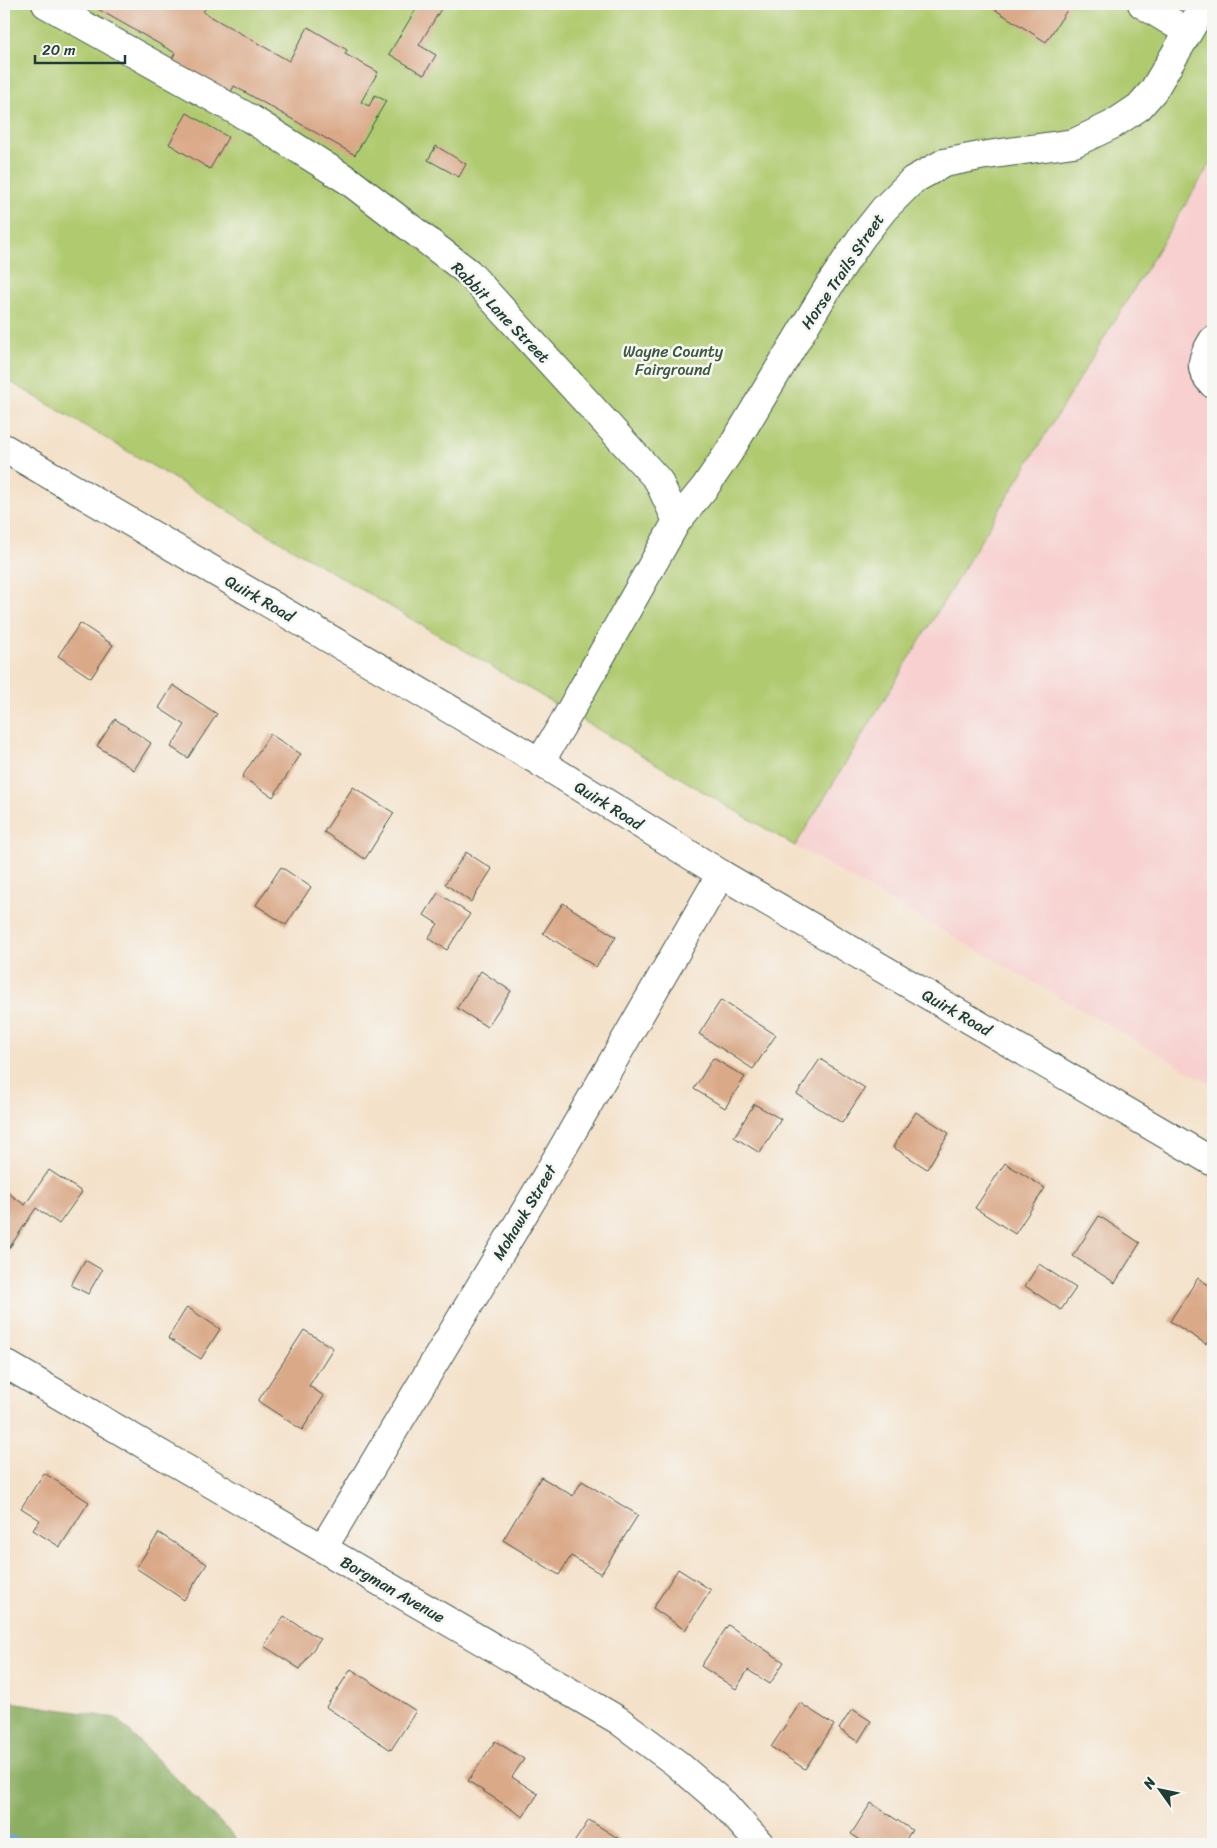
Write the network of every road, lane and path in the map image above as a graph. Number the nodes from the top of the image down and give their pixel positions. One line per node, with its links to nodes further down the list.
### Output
1 (46, 4): 8 (street, Rabbit Lane Street)
2 (1142, 4): 4 (street)
3 (1205, 4): 4 (street, Horse Trails Street)
4 (1188, 32): 8 (street, Horse Trails Street)
5 (1213, 340): 6 (street)
6 (1213, 384)
7 (4, 448): 9 (street, Quirk Road)
8 (677, 521): 9 (street)
9 (540, 762): 10 (street, Quirk Road)
10 (721, 874): 11 (street, Quirk Road); 13 (street, Mohawk Street)
11 (1213, 1162)
12 (4, 1363): 13 (street, Borgman Avenue)
13 (323, 1548): 14 (street, Borgman Avenue)
14 (760, 1844)

